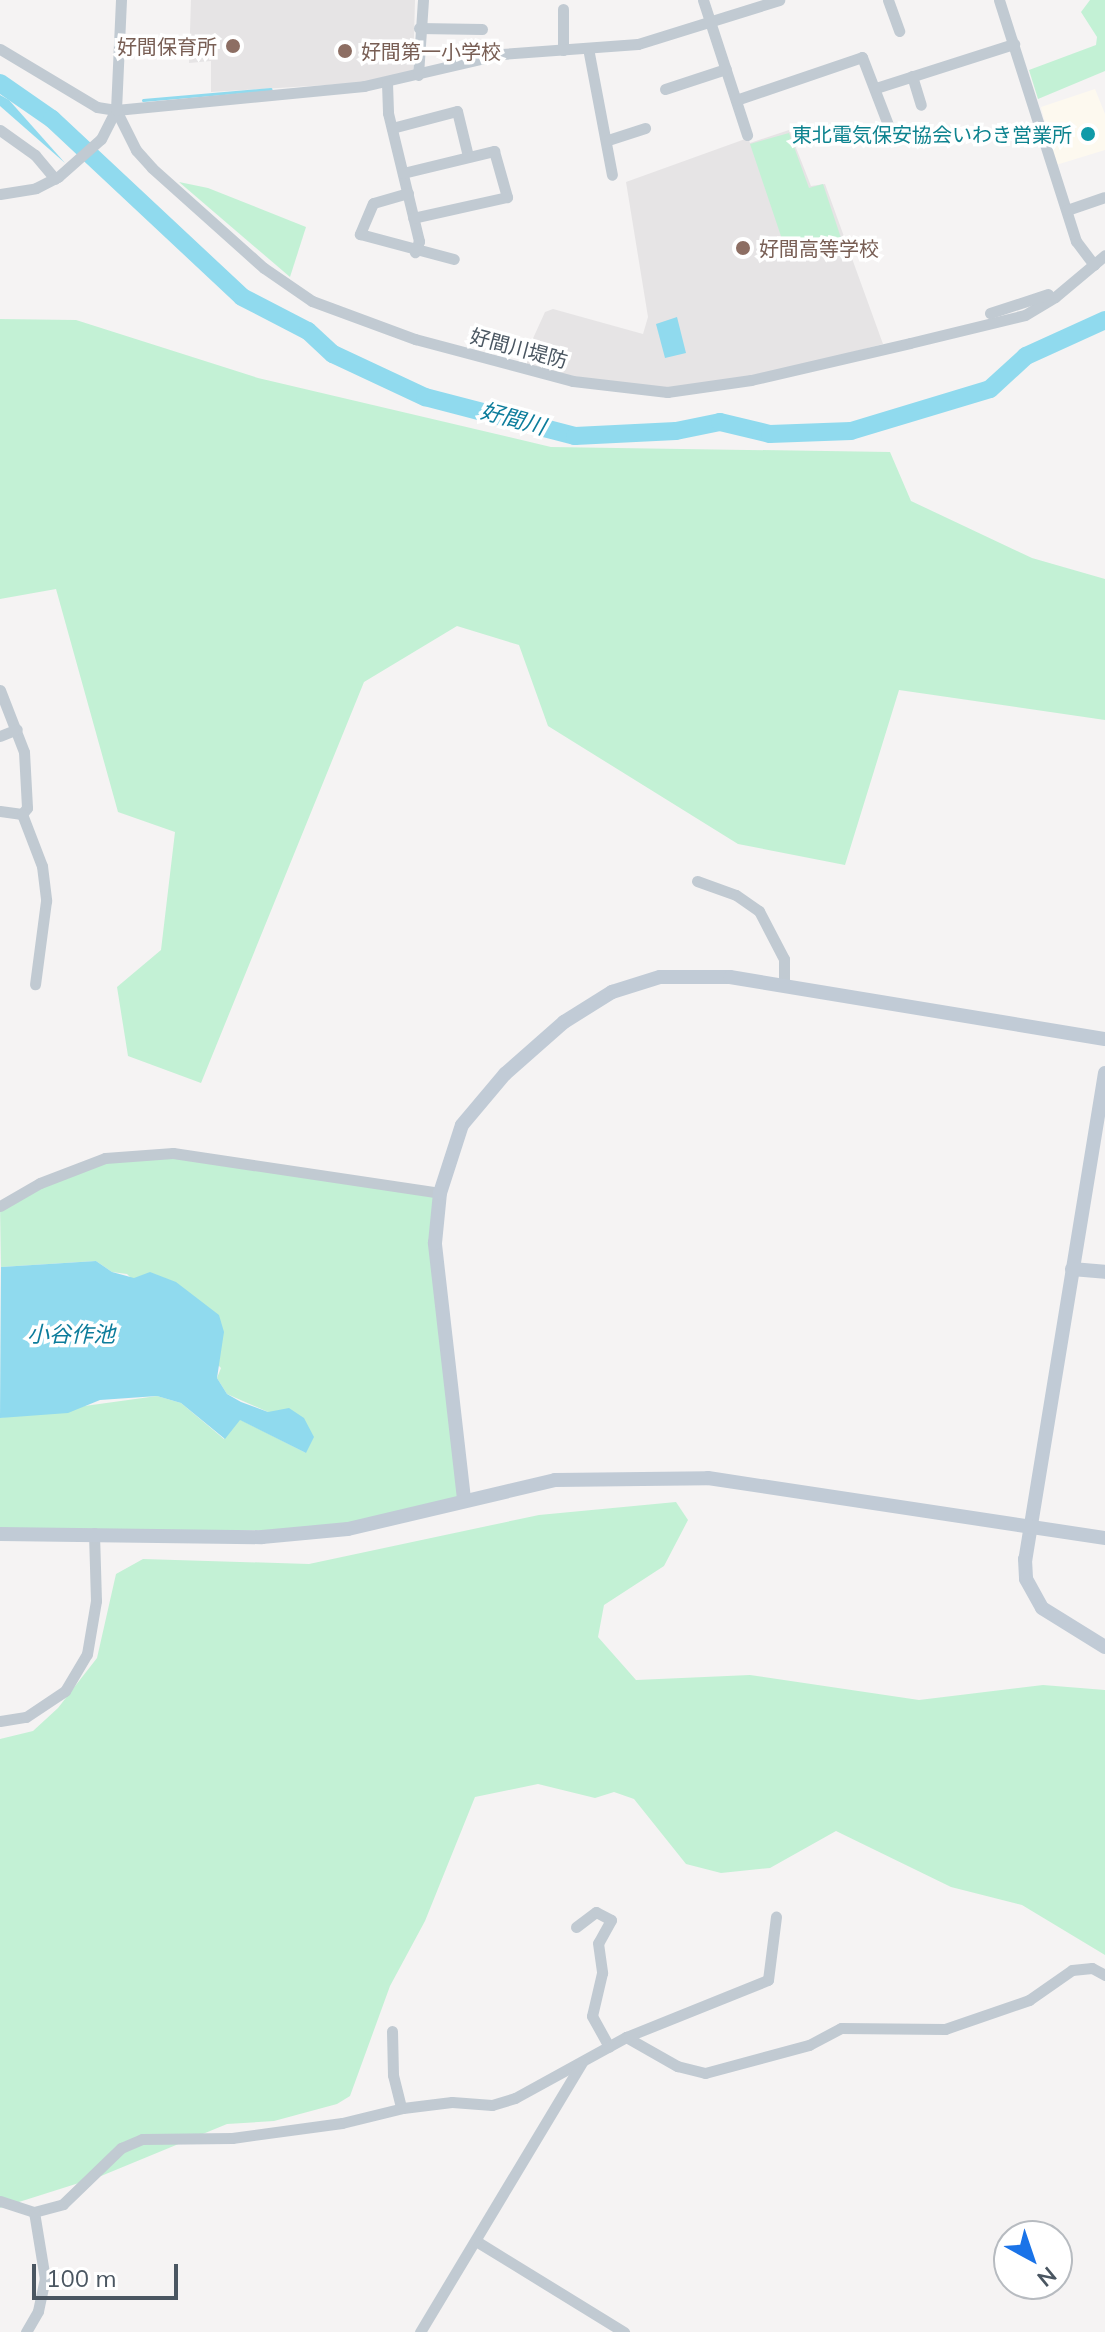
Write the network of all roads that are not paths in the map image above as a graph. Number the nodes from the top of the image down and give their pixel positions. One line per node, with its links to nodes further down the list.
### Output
1 (121, 0): 24 (street)
2 (423, 0): 9 (street)
3 (703, 0): 8 (street)
4 (779, 0): 8 (street)
5 (888, 0): 11 (street)
6 (999, 0): 12 (street)
7 (563, 9): 14 (street)
8 (710, 22): 15 (street); 16 (street)
9 (419, 28): 10 (street); 17 (street)
10 (482, 29)
11 (899, 31)
12 (1014, 44): 18 (street); 38 (street)
13 (0, 49): 24 (street)
14 (563, 50): 15 (street); 17 (street)
15 (588, 50): 30 (street)
16 (726, 69): 21 (street); 22 (street)
17 (418, 75): 19 (street)
18 (912, 76): 20 (street); 23 (street)
19 (387, 83): 24 (street); 25 (street)
20 (879, 87)
21 (665, 89)
22 (736, 100): 28 (street); 29 (street)
23 (921, 105)
24 (113, 115): 34 (street); 44 (street, 好間川堤防)
25 (392, 128): 31 (street); 32 (street)
26 (645, 128): 30 (street)
27 (0, 130): 34 (street)
28 (890, 130)
29 (747, 135)
30 (608, 140): 33 (street)
31 (468, 156): 32 (street); 39 (street)
32 (403, 173): 35 (street)
33 (612, 175)
34 (57, 178): 36 (street)
35 (408, 193): 39 (street); 40 (street)
36 (0, 194)
37 (1104, 197): 38 (street)
38 (1067, 210): 43 (street)
39 (413, 218): 40 (street)
40 (415, 252): 42 (street)
41 (1105, 255): 43 (street, 好間川堤防)
42 (454, 259)
43 (1094, 265): 44 (street, 好間川堤防)
44 (1071, 285): 45 (street)
45 (990, 313)
46 (0, 690): 47 (street)
47 (17, 729): 48 (street); 50 (street)
48 (0, 736)
49 (0, 811): 50 (street)
50 (22, 814): 52 (street)
51 (697, 881): 53 (street)
52 (35, 984)
53 (784, 985): 54 (street); 56 (street)
54 (1105, 1039)
55 (1105, 1073): 58 (street)
56 (440, 1193): 57 (street); 60 (street)
57 (0, 1206)
58 (1072, 1269): 59 (street); 61 (street)
59 (1105, 1272)
60 (464, 1499): 61 (street); 62 (street)
61 (1028, 1528): 64 (street); 65 (street)
62 (94, 1533): 63 (street); 66 (street)
63 (0, 1534)
64 (1105, 1538)
65 (1105, 1647)
66 (0, 1721)
67 (776, 1917): 71 (street)
68 (576, 1927): 72 (street)
69 (1105, 1975): 71 (street)
70 (392, 2031): 74 (street)
71 (626, 2037): 72 (street)
72 (609, 2047): 73 (street)
73 (583, 2061): 74 (street); 77 (street)
74 (401, 2108): 76 (street)
75 (0, 2201): 76 (street)
76 (34, 2212): 78 (street)
77 (476, 2241): 79 (street); 80 (street)
78 (26, 2332)
79 (420, 2332)
80 (624, 2332)

